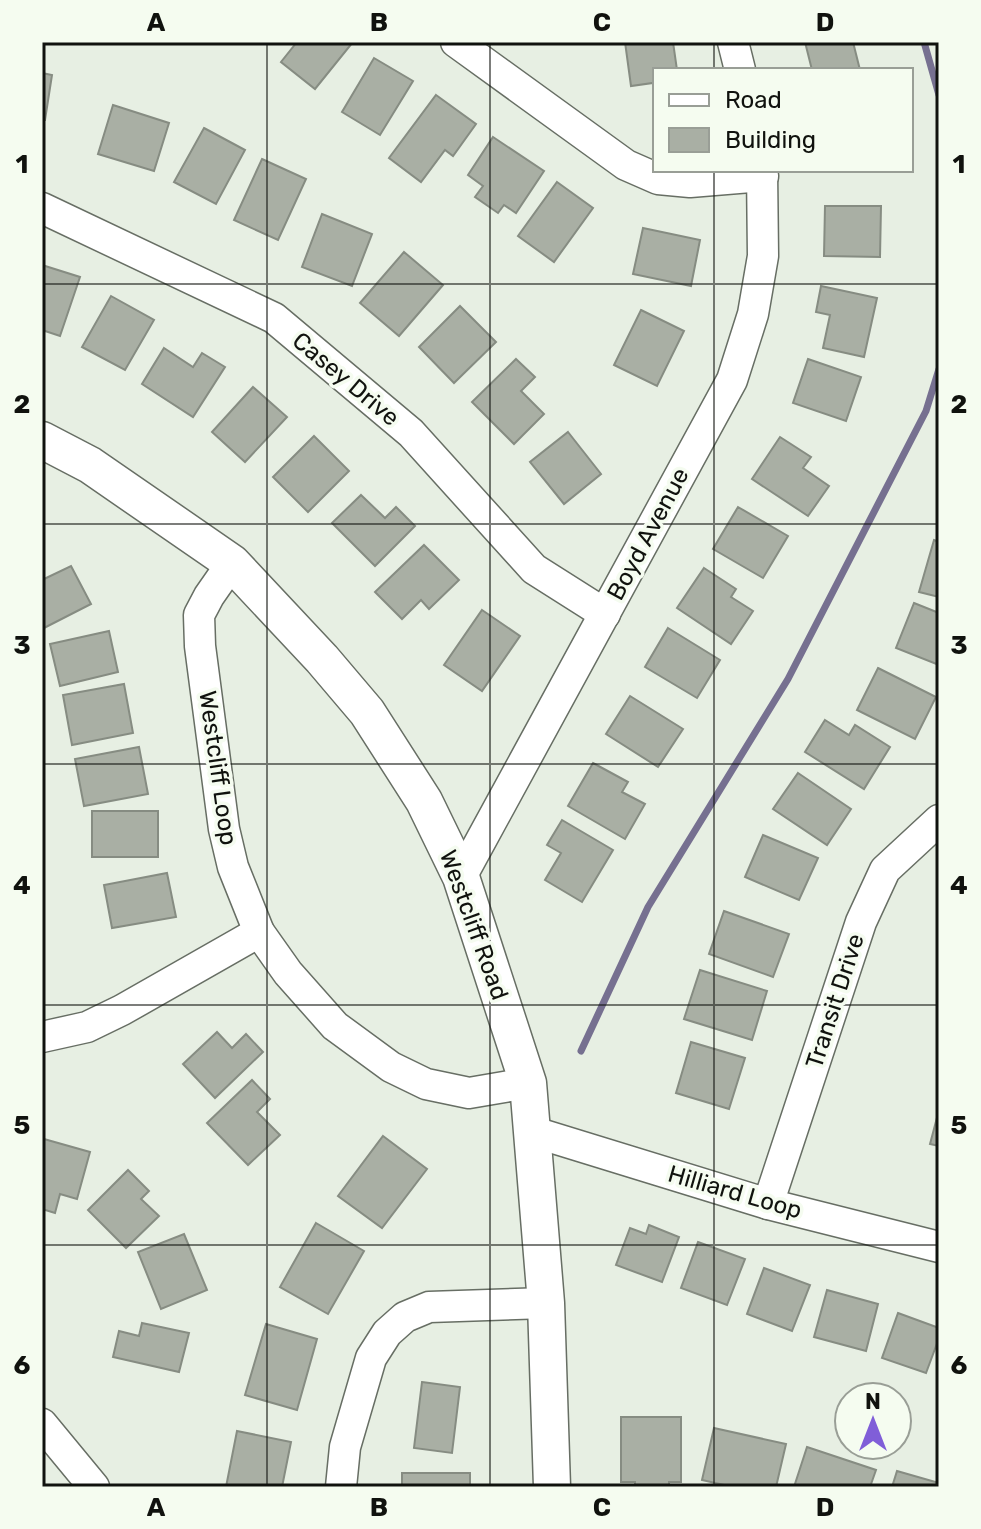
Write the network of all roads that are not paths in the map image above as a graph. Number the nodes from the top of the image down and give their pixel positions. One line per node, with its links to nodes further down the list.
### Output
1 (456, 42): 4 (street)
2 (733, 42): 3 (street)
3 (740, 68)
4 (763, 173): 8 (street, Boyd Avenue)
5 (42, 208): 8 (street, Casey Drive)
6 (42, 440): 7 (street, Westcliff Road)
7 (232, 563): 10 (street, Westcliff Road); 11 (street, Westcliff Loop)
8 (605, 614): 10 (street, Boyd Avenue)
9 (939, 820): 15 (street, Transit Drive)
10 (461, 877): 13 (street, Westcliff Road)
11 (259, 932): 12 (street); 13 (street, Westcliff Loop)
12 (42, 1037)
13 (528, 1083): 14 (street, Westcliff Road)
14 (534, 1132): 15 (street, Hilliard Loop); 17 (street, Westcliff Road)
15 (768, 1204): 16 (street, Hilliard Loop)
16 (939, 1247)
17 (546, 1303): 20 (street); 21 (street, Westcliff Road)
18 (42, 1424): 19 (street)
19 (94, 1487)
20 (341, 1487)
21 (552, 1487)

